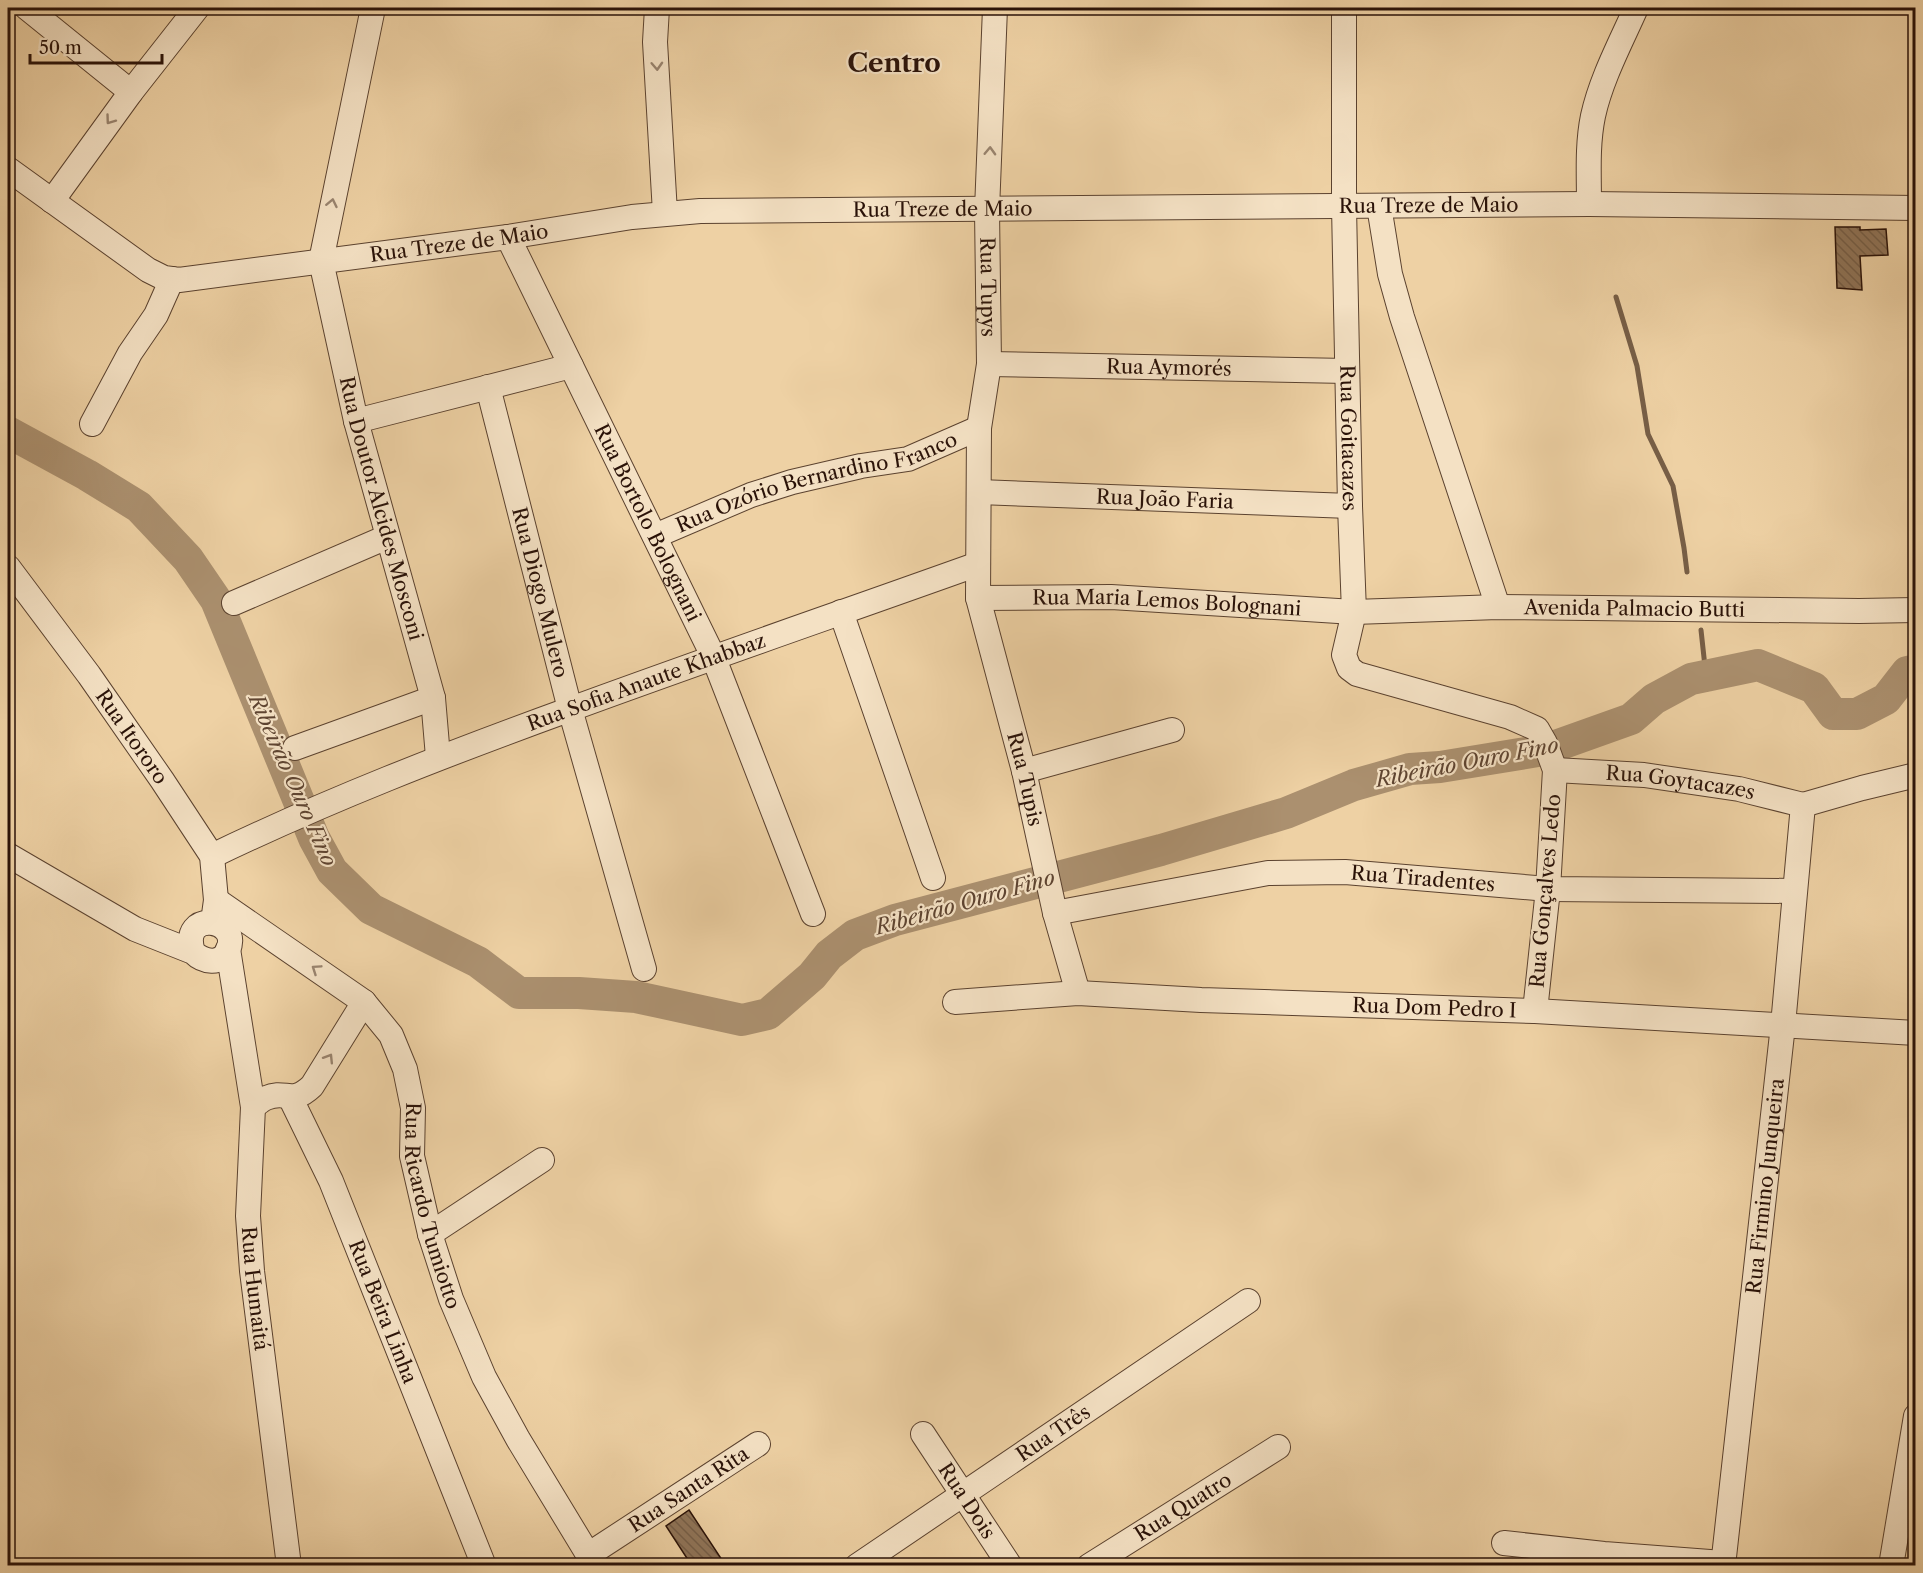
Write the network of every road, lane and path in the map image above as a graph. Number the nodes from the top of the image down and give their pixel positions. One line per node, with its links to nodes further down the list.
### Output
1 (27, 8): 8 (street)
2 (197, 8): 8 (street)
3 (373, 8): 18 (street, one-way to 3)
4 (657, 8): 16 (street, one-way to 16)
5 (994, 8): 15 (street, Rua Tupys, one-way to 5)
6 (1344, 8): 12 (street, Rua Goitacazes)
7 (1636, 8): 11 (street)
8 (131, 92): 10 (street, one-way to 10)
9 (8, 169): 10 (street, Rua Treze de Maio)
10 (52, 201): 19 (street, Rua Treze de Maio)
11 (1589, 204): 13 (street, Rua Treze de Maio); 14 (street, Rua Treze de Maio)
12 (1344, 206): 13 (street, Rua Treze de Maio); 15 (street, Rua Treze de Maio); 22 (street, Rua Goitacazes)
13 (1379, 206): 35 (street)
14 (1916, 208)
15 (987, 210): 16 (street, Rua Treze de Maio); 20 (street, Rua Tupys)
16 (665, 213): 17 (street, Rua Treze de Maio)
17 (508, 237): 18 (street, Rua Treze de Maio); 21 (street, Rua Bortolo Bolognani)
18 (321, 261): 19 (street, Rua Treze de Maio); 24 (street, Rua Doutor Alcides Mosconi)
19 (172, 279): 25 (street)
20 (989, 364): 22 (street, Rua Aymorés); 26 (street, Rua Tupys)
21 (571, 366): 23 (street); 29 (street, Rua Bortolo Bolognani)
22 (1347, 371): 28 (street, Rua Goitacazes)
23 (488, 387): 24 (street); 41 (street, Rua Diogo Mulero)
24 (356, 421): 30 (street, Rua Doutor Alcides Mosconi)
25 (92, 424)
26 (979, 428): 27 (street, Rua Tupys); 29 (street, Rua Ozório Bernardino Franco)
27 (979, 492): 28 (street, Rua João Faria); 31 (street, Rua Tupys)
28 (1350, 506): 38 (street, Rua Goitacazes)
29 (655, 536): 39 (street, Rua Bortolo Bolognani)
30 (387, 537): 34 (street); 40 (street, Rua Doutor Alcides Mosconi)
31 (978, 564): 33 (street, Rua Tupis); 37 (street, Rua Sofia Anaute Khabbaz)
32 (8, 567): 50 (street, Rua Itororo)
33 (978, 598): 38 (street, Rua Maria Lemos Bolognani); 46 (street, Rua Tupis)
34 (234, 603)
35 (1498, 607): 36 (street, Avenida Palmacio Butti); 38 (street, Avenida Palmacio Butti)
36 (1916, 610)
37 (841, 612): 39 (street, Rua Sofia Anaute Khabbaz); 51 (street)
38 (1354, 612): 45 (street, Rua Goitacazes)
39 (713, 656): 41 (street, Rua Sofia Anaute Khabbaz); 56 (street, Rua Bortolo Bolognani)
40 (433, 698): 43 (street); 44 (street, Rua Doutor Alcides Mosconi)
41 (570, 710): 44 (street, Rua Sofia Anaute Khabbaz); 59 (street, Rua Diogo Mulero)
42 (1172, 730): 46 (street)
43 (295, 748)
44 (438, 757): 50 (street, Rua Sofia Anaute Khabbaz)
45 (1553, 763): 48 (street, Rua Goytacazes); 52 (street, Rua Gonçalves Ledo)
46 (1023, 771): 54 (street, Rua Tupis)
47 (1916, 776): 48 (street)
48 (1803, 805): 53 (street, Rua Firmino Junqueira)
49 (8, 855): 58 (street)
50 (212, 856): 55 (street, Rua Itororo)
51 (933, 878)
52 (1548, 889): 53 (street, Rua Tiradentes); 54 (street, Rua Tiradentes); 64 (street, Rua Gonçalves Ledo)
53 (1794, 891): 65 (street, Rua Firmino Junqueira)
54 (1053, 904): 60 (street, Rua Tupis)
55 (214, 911): 57 (street, Rua Humaitá); 58 (street); 61 (street, Rua Ricardo Tumiotto, one-way to 55)
56 (813, 915)
57 (228, 949): 58 (street); 63 (street, Rua Humaitá)
58 (196, 955): 63 (street, Rua Humaitá)
59 (644, 969)
60 (1078, 993): 62 (street, Rua Dom Pedro I); 64 (street, Rua Dom Pedro I)
61 (364, 1002): 67 (street, one-way to 61); 70 (street, Rua Ricardo Tumiotto)
62 (955, 1002)
63 (239, 1010): 68 (street, Rua Humaitá)
64 (1535, 1011): 65 (street, Rua Dom Pedro I)
65 (1783, 1025): 66 (street, Rua Dom Pedro I); 79 (street, Rua Firmino Junqueira)
66 (1916, 1033)
67 (290, 1097): 68 (street); 81 (street, Rua Beira Linha)
68 (253, 1107): 80 (street, Rua Humaitá)
69 (542, 1160): 70 (street)
70 (430, 1234): 78 (street, Rua Ricardo Tumiotto)
71 (1248, 1301): 76 (street, Rua Três)
72 (1916, 1416): 85 (street)
73 (923, 1434): 76 (street, Rua Dois)
74 (758, 1444): 78 (street, Rua Santa Rita)
75 (1278, 1447): 84 (street, Rua Quatro)
76 (963, 1494): 82 (street, Rua Três); 83 (street, Rua Dois)
77 (1504, 1543): 79 (street)
78 (592, 1560)
79 (1723, 1564)
80 (289, 1566)
81 (484, 1566)
82 (857, 1566)
83 (1010, 1566)
84 (1089, 1566)
85 (1891, 1566)

